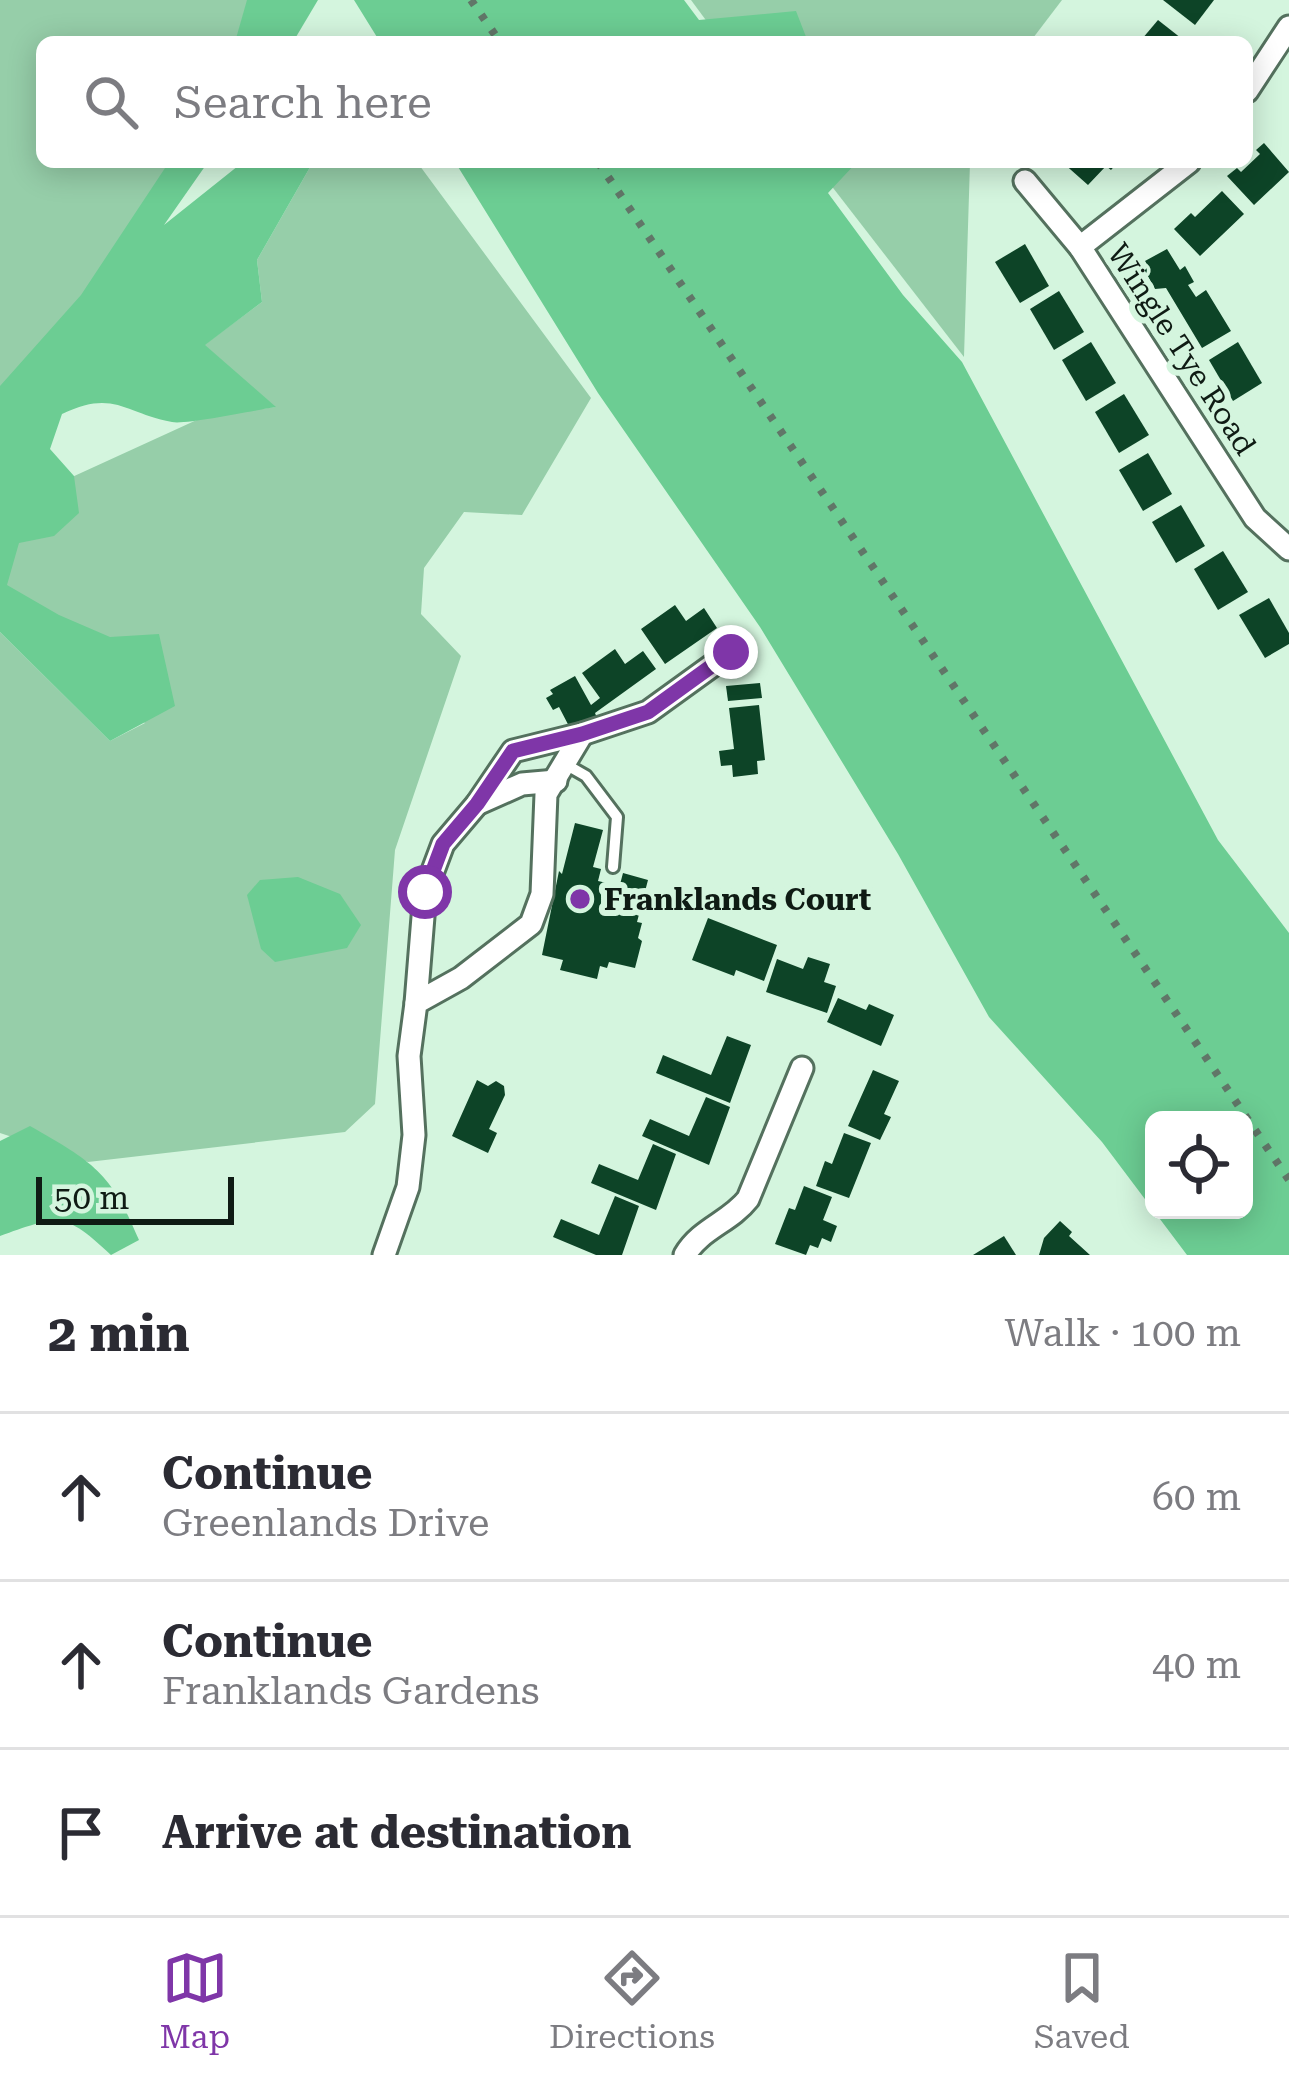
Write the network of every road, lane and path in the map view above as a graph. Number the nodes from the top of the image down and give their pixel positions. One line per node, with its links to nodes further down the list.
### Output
1 (1289, 26): 2 (street)
2 (1253, 82)
3 (1182, 168): 5 (street)
4 (1025, 181): 5 (street, Wingle Tye Road)
5 (1080, 247): 6 (street, Wingle Tye Road)
6 (1289, 550)
7 (731, 652): 8 (street)
8 (582, 734): 9 (street); 10 (street)
9 (560, 772): 10 (street); 11 (lane); 12 (street)
10 (477, 804): 12 (street)
11 (613, 867)
12 (416, 1003): 14 (street)
13 (802, 1068): 15 (street)
14 (385, 1255)
15 (685, 1255)

